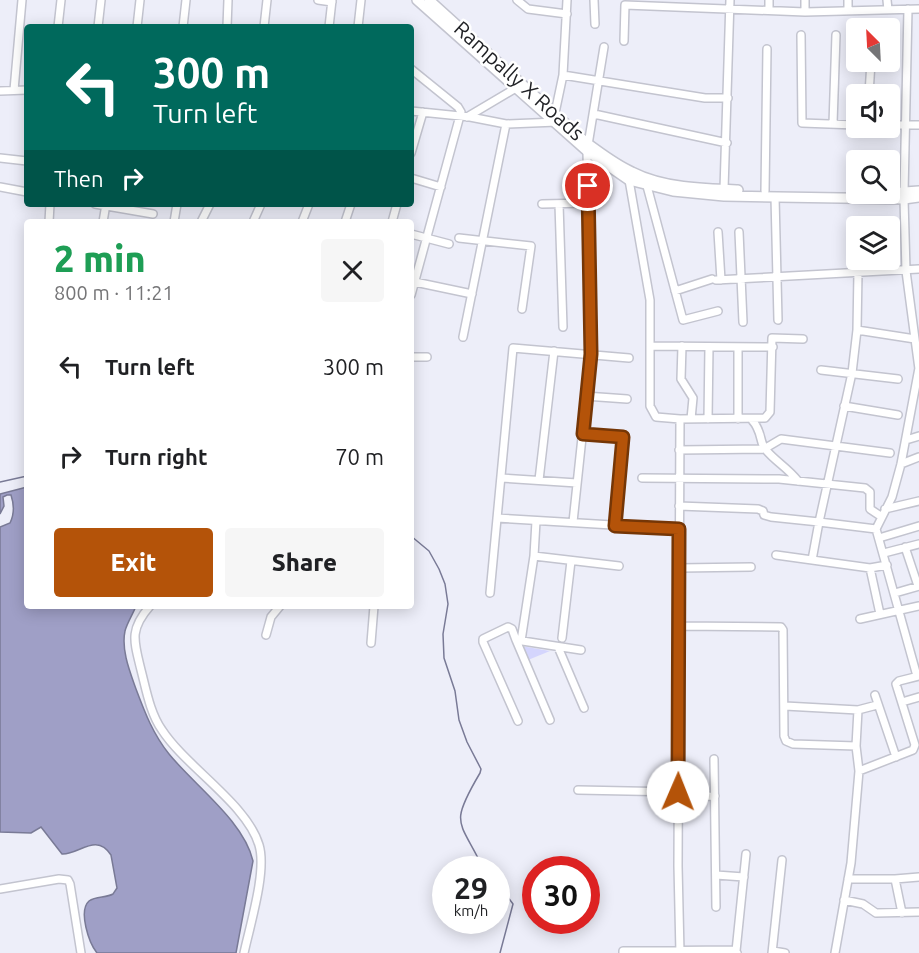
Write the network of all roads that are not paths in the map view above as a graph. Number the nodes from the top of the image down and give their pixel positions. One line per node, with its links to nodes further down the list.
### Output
1 (22, 0): 50 (street)
2 (61, 0): 32 (street)
3 (102, 0): 33 (street)
4 (140, 0): 34 (street)
5 (186, 0): 35 (street)
6 (228, 0): 36 (street)
7 (267, 0): 37 (street)
8 (318, 0): 20 (street)
9 (361, 0): 39 (street)
10 (417, 0): 49 (main road)
11 (429, 0): 58 (main road, Rampally X Roads)
12 (517, 0): 31 (street)
13 (567, 0): 31 (street)
14 (594, 0): 40 (street)
15 (730, 0): 26 (street)
16 (769, 0): 27 (street)
17 (805, 0): 30 (street)
18 (848, 0): 29 (street)
19 (887, 0): 28 (street)
20 (332, 1): 38 (street)
21 (625, 2): 22 (street); 43 (street)
22 (657, 2): 23 (street)
23 (692, 3): 26 (street)
24 (908, 9): 25 (street); 28 (street); 63 (street)
25 (919, 9)
26 (731, 10): 27 (street); 53 (street)
27 (770, 10): 30 (street)
28 (888, 10): 29 (street)
29 (848, 11): 30 (street)
30 (805, 12)
31 (567, 14): 47 (street)
32 (58, 24)
33 (99, 24)
34 (138, 24)
35 (183, 24)
36 (227, 24)
37 (264, 24)
38 (329, 24)
39 (358, 24)
40 (595, 24)
41 (801, 35): 60 (street)
42 (836, 35): 60 (street)
43 (624, 41)
44 (604, 47): 48 (street)
45 (767, 50): 77 (street)
46 (414, 74): 57 (street)
47 (563, 75): 48 (street); 58 (street)
48 (600, 80): 53 (street); 56 (street)
49 (516, 88): 57 (street); 58 (main road)
50 (14, 90): 51 (street); 52 (street)
51 (24, 90)
52 (0, 91)
53 (728, 98): 66 (street)
54 (414, 111): 55 (street)
55 (423, 112): 57 (street); 65 (street)
56 (594, 114): 66 (street); 67 (street)
57 (464, 116): 59 (street); 74 (street)
58 (557, 118): 59 (street); 67 (main road)
59 (506, 124): 94 (street)
60 (833, 124): 61 (street)
61 (846, 125)
62 (900, 125): 63 (street)
63 (906, 125): 64 (street); 81 (street)
64 (919, 125)
65 (414, 143)
66 (727, 143): 75 (street)
67 (588, 148): 71 (main road); 75 (main road, Rampally X Roads); 84 (street)
68 (0, 158): 69 (street)
69 (24, 161)
70 (414, 179): 74 (street)
71 (629, 180): 72 (main road); 115 (street)
72 (647, 186): 82 (main road); 104 (street)
73 (0, 187): 76 (street)
74 (441, 187): 92 (street)
75 (724, 189): 77 (main road, Rampally X Roads)
76 (24, 191)
77 (765, 191): 79 (main road, Rampally X Roads)
78 (919, 191): 81 (main road)
79 (846, 193)
80 (900, 195): 81 (main road)
81 (904, 196): 82 (main road); 83 (main road); 97 (street)
82 (775, 197): 99 (street)
83 (919, 197)
84 (588, 203): 86 (street); 121 (street)
85 (542, 204): 86 (street)
86 (559, 204): 110 (street)
87 (131, 207): 88 (street)
88 (153, 214)
89 (718, 232): 100 (street)
90 (739, 232): 101 (street)
91 (414, 235): 92 (street)
92 (427, 238): 95 (street); 102 (street)
93 (459, 238): 94 (street)
94 (483, 242): 105 (street); 106 (street)
95 (449, 244)
96 (919, 269): 97 (street)
97 (906, 271): 98 (street); 114 (street)
98 (858, 272): 99 (street); 111 (street)
99 (777, 277): 101 (street); 108 (street)
100 (716, 280): 101 (street); 104 (street)
101 (740, 280): 109 (street)
102 (415, 282): 103 (street); 105 (street)
103 (414, 285)
104 (675, 291): 107 (street)
105 (472, 294): 112 (street)
106 (522, 309)
107 (718, 311)
108 (778, 320)
109 (743, 322)
110 (562, 327)
111 (857, 330): 114 (street); 127 (street)
112 (464, 337)
113 (803, 339): 119 (street)
114 (915, 339): 125 (street)
115 (650, 346): 116 (street); 134 (street)
116 (682, 346): 117 (street); 135 (street)
117 (709, 346): 118 (street); 133 (street)
118 (738, 347): 119 (street); 136 (street)
119 (772, 347): 137 (street)
120 (554, 351): 121 (street); 148 (street); 150 (street)
121 (591, 354): 124 (street); 129 (street)
122 (414, 357): 123 (street)
123 (427, 357)
124 (629, 358)
125 (919, 369): 140 (street)
126 (821, 370): 127 (street)
127 (852, 373): 128 (street); 131 (street)
128 (898, 379)
129 (585, 396): 130 (street); 138 (street)
130 (627, 399)
131 (844, 406): 132 (street); 141 (street)
132 (898, 415)
133 (708, 418): 135 (street); 136 (street)
134 (680, 419): 135 (street); 143 (street)
135 (691, 419)
136 (738, 419): 137 (street)
137 (752, 420): 142 (street)
138 (583, 434): 152 (street); 162 (street)
139 (919, 436): 140 (street)
140 (906, 440): 146 (street)
141 (835, 445): 142 (street); 144 (street); 153 (street)
142 (764, 449): 143 (street); 151 (street)
143 (679, 450): 147 (street)
144 (890, 453)
145 (919, 457): 146 (street)
146 (901, 464): 156 (street)
147 (679, 477): 149 (street); 151 (street); 155 (street)
148 (501, 478): 150 (street); 158 (street)
149 (642, 478)
150 (539, 480): 152 (street)
151 (798, 481): 153 (street)
152 (578, 483): 160 (street)
153 (827, 484): 157 (street); 161 (street)
154 (919, 501): 156 (street)
155 (679, 506): 161 (street); 164 (street)
156 (885, 509): 157 (street)
157 (882, 517): 165 (street)
158 (497, 518): 159 (street); 180 (street)
159 (536, 521): 160 (street); 171 (street)
160 (573, 522): 162 (street)
161 (819, 522): 165 (street); 172 (street)
162 (615, 526): 164 (street)
163 (919, 526): 166 (street)
164 (679, 529): 177 (street)
165 (876, 529): 166 (street)
166 (879, 538): 169 (street)
167 (919, 544): 168 (street)
168 (905, 547): 169 (street); 179 (street)
169 (884, 553): 174 (street)
170 (776, 555): 172 (street)
171 (534, 556): 173 (street); 192 (street)
172 (812, 560): 178 (street)
173 (571, 561): 175 (street); 191 (street)
174 (887, 565): 178 (street); 181 (street)
175 (619, 566)
176 (751, 567): 177 (street)
177 (679, 568): 189 (street)
178 (870, 568): 187 (street)
179 (919, 586): 181 (street)
180 (490, 593)
181 (895, 593): 186 (street)
182 (918, 608): 186 (street)
183 (147, 609): 231 (street)
184 (278, 609): 190 (street)
185 (374, 609): 193 (street)
186 (898, 609): 187 (street); 196 (street)
187 (880, 614): 188 (street)
188 (860, 619)
189 (678, 626): 201 (street); 212 (street)
190 (266, 635)
191 (562, 638)
192 (518, 640): 194 (street); 204 (street); 205 (street)
193 (371, 643)
194 (558, 648): 195 (street); 202 (street)
195 (581, 650)
196 (918, 676): 199 (street)
197 (875, 695): 200 (street)
198 (919, 697): 199 (street)
199 (902, 702): 206 (street)
200 (878, 705): 203 (street); 208 (street)
201 (785, 706): 203 (street); 207 (street)
202 (584, 708)
203 (858, 710): 207 (street)
204 (550, 720)
205 (518, 721)
206 (916, 737): 208 (street)
207 (856, 746): 210 (street)
208 (896, 756): 210 (street)
209 (714, 759): 213 (street)
210 (860, 771): 219 (street)
211 (578, 790): 212 (street)
212 (678, 794): 213 (street); 226 (street)
213 (715, 796): 216 (street)
214 (746, 854): 217 (street)
215 (782, 860): 229 (street)
216 (716, 875): 217 (street); 223 (street)
217 (744, 877): 228 (street)
218 (919, 877): 220 (street)
219 (848, 879): 220 (street); 222 (street)
220 (895, 879): 224 (street)
221 (0, 889): 230 (street)
222 (844, 900): 224 (street); 234 (street)
223 (716, 907)
224 (902, 912): 225 (street)
225 (919, 912)
226 (680, 951): 227 (street); 228 (street)
227 (652, 952): 232 (street)
228 (737, 952)
229 (772, 952): 233 (street)
230 (81, 953)
231 (244, 953)
232 (623, 953)
233 (785, 953)
234 (835, 953)

